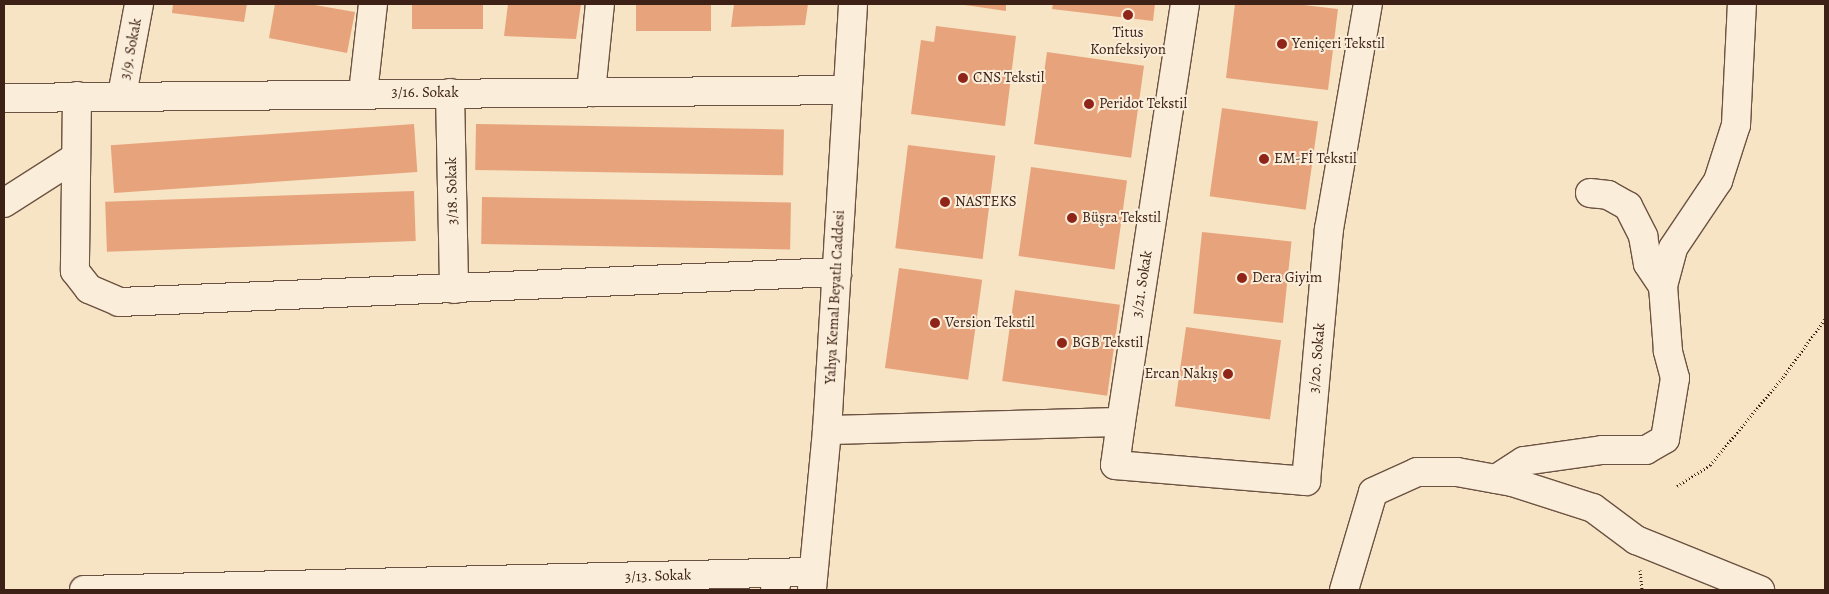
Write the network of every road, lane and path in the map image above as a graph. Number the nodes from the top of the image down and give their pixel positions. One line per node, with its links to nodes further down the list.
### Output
1 (140, 4): 12 (street, 3/9. Sokak)
2 (373, 4): 10 (street)
3 (600, 4): 9 (street)
4 (853, 4): 8 (street, Yahya Kemal Beyatlı Caddesi)
5 (1185, 4): 22 (street, 3/21. Sokak)
6 (1368, 4): 22 (street, 3/20. Sokak)
7 (1742, 4): 19 (street)
8 (847, 90): 9 (street, 3/16. Sokak); 18 (street, Yahya Kemal Beyatlı Caddesi)
9 (591, 92): 11 (street, 3/16. Sokak)
10 (363, 93): 11 (street, 3/16. Sokak); 12 (street, 3/16. Sokak)
11 (450, 93): 20 (street, 3/18. Sokak)
12 (122, 95): 13 (street, 3/16. Sokak)
13 (77, 96): 14 (street, 3/16. Sokak); 15 (street)
14 (4, 98)
15 (76, 158): 17 (street); 20 (street)
16 (1590, 193): 19 (street)
17 (4, 203)
18 (837, 272): 20 (street); 23 (street, Yahya Kemal Beyatlı Caddesi)
19 (1663, 286): 24 (street)
20 (454, 289)
21 (1825, 319): 25 (path)
22 (1120, 422): 23 (street)
23 (827, 430): 27 (street, Yahya Kemal Beyatlı Caddesi)
24 (1496, 479): 32 (street); 33 (street)
25 (1677, 486)
26 (776, 581): 27 (street, 3/13. Sokak); 28 (street, 3/13. Sokak)
27 (812, 581)
28 (633, 583): 29 (street, 3/13. Sokak)
29 (409, 586): 30 (street, 3/13. Sokak)
30 (192, 589): 31 (street, 3/13. Sokak)
31 (84, 590)
32 (1344, 590)
33 (1760, 590)

